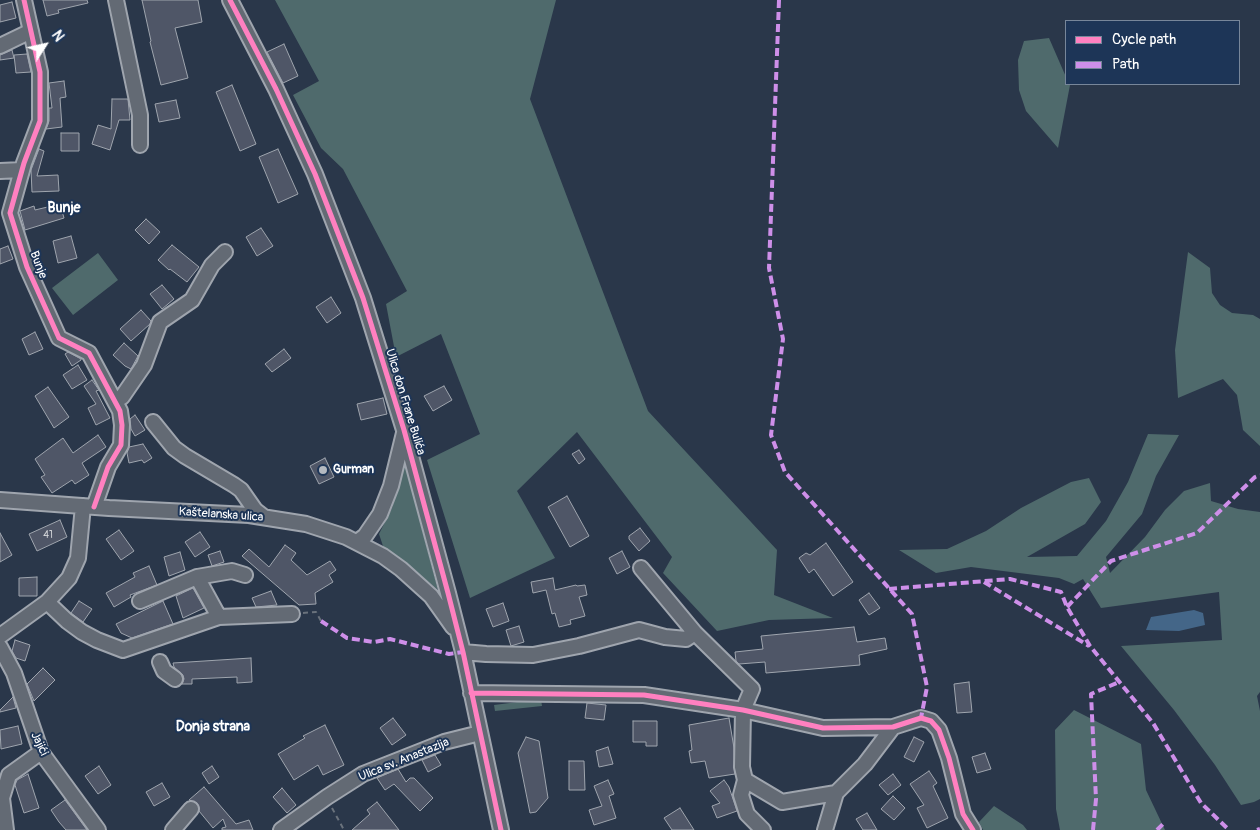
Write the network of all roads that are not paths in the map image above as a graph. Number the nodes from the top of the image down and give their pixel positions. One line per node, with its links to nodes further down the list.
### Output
1 (24, 0): 4 (street, Bunje)
2 (116, 0): 6 (street)
3 (230, 0): 12 (street, Ulica don Frane Bulića)
4 (31, 31): 5 (street); 7 (street, Bunje)
5 (0, 46)
6 (140, 145)
7 (22, 170): 8 (street); 10 (street, Bunje)
8 (0, 171)
9 (225, 252): 10 (street)
10 (116, 401): 15 (street, Bunje)
11 (153, 422): 13 (street)
12 (404, 430): 18 (street); 28 (street, Ulica don Frane Bulića)
13 (234, 484): 16 (street); 17 (street)
14 (0, 500): 15 (street, Kaštelanska ulica)
15 (88, 507): 16 (street, Kaštelanska ulica); 23 (street)
16 (226, 514): 17 (street, Kaštelanska ulica)
17 (264, 517): 18 (street, Kaštelanska ulica)
18 (357, 542): 28 (street, Kaštelanska ulica)
19 (641, 568): 26 (street)
20 (245, 575): 21 (street)
21 (198, 577): 22 (street); 25 (street)
22 (140, 601)
23 (47, 602): 25 (street); 27 (street)
24 (292, 614): 25 (street)
25 (219, 617)
26 (695, 633): 30 (street); 34 (street)
27 (0, 636)
28 (459, 638): 30 (street, Ulica don Frane Bulića)
29 (0, 647): 37 (street, Jajići)
30 (463, 652): 33 (street, Ulica don Frane Bulića)
31 (160, 662): 32 (street)
32 (175, 679)
33 (471, 692): 34 (street); 36 (street, Ulica don Frane Bulića)
34 (743, 710): 35 (street); 38 (street)
35 (893, 727): 39 (street); 48 (street)
36 (480, 733): 44 (street, Ulica sv. Anastazija); 45 (street, Ulica don Frane Bulića)
37 (41, 752): 41 (street); 42 (street, Jajići)
38 (745, 780): 39 (street); 46 (street)
39 (836, 793): 47 (street)
40 (192, 809): 43 (street)
41 (6, 830)
42 (98, 830)
43 (173, 830)
44 (281, 830)
45 (501, 830)
46 (763, 830)
47 (825, 830)
48 (973, 830)

